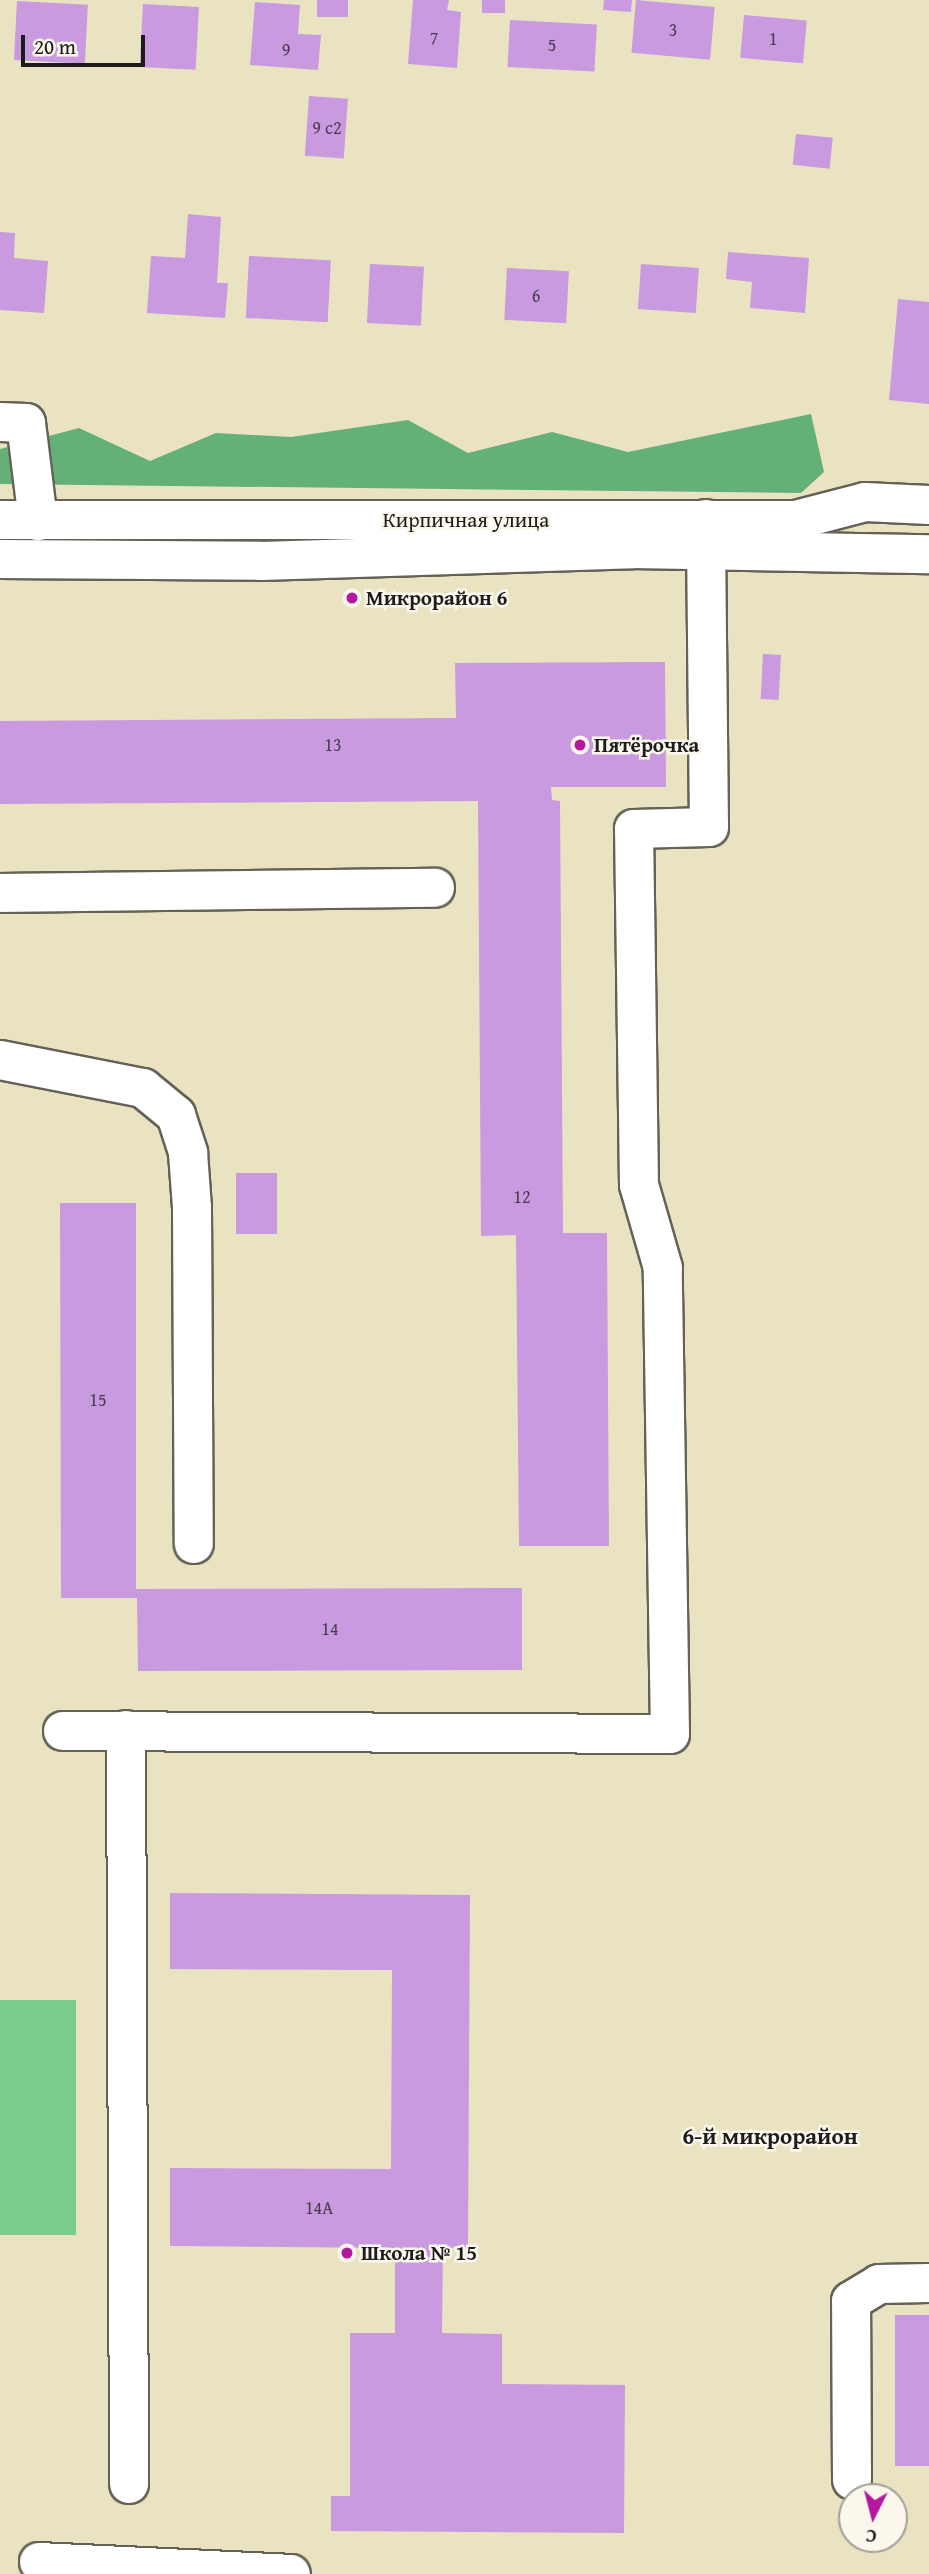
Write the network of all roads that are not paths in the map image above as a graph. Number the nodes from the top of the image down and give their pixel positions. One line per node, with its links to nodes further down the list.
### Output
1 (0, 422): 4 (street)
2 (929, 505): 5 (street, Кирпичная улица)
3 (0, 520): 4 (street, Кирпичная улица)
4 (38, 520): 5 (street, Кирпичная улица)
5 (707, 535): 6 (street, Кирпичная улица); 7 (street, Кирпичная улица); 12 (street)
6 (929, 554)
7 (0, 559)
8 (435, 888): 9 (street)
9 (0, 893)
10 (0, 1060): 11 (street)
11 (194, 1544)
12 (126, 1730): 13 (street); 16 (street)
13 (64, 1731)
14 (929, 2283): 15 (street)
15 (852, 2480)
16 (129, 2484)
17 (40, 2562): 18 (street)
18 (291, 2574)

